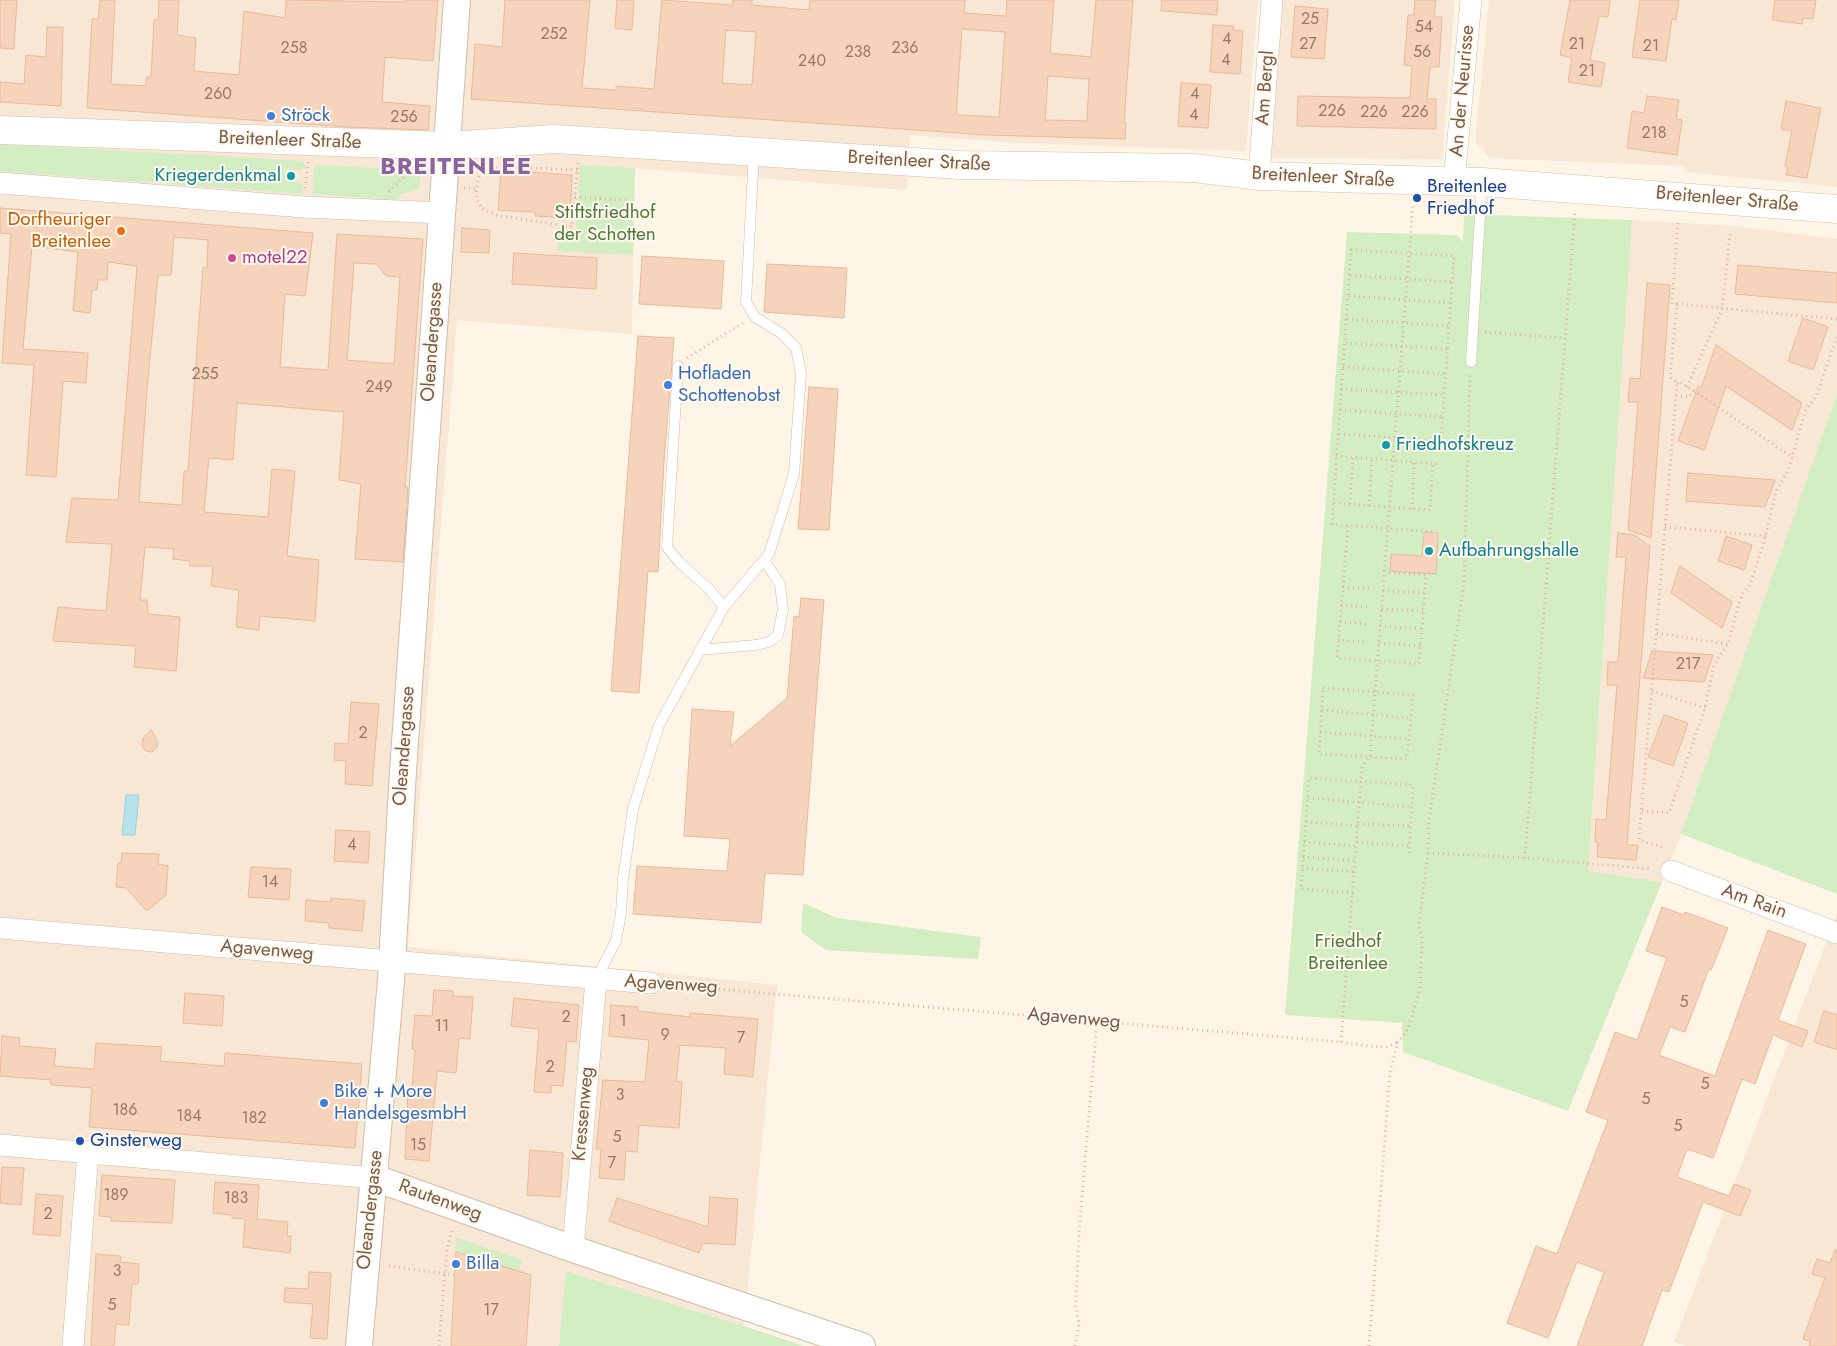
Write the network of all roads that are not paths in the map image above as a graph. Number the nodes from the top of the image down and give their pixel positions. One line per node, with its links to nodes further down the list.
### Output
1 (457, 0): 5 (street, Oleandergasse)
2 (1272, 0): 7 (street, Am Bergl)
3 (1471, 0): 8 (street, An der Neurisse)
4 (0, 130): 5 (main road, Breitenleer Straße)
5 (447, 146): 6 (main road, Breitenleer Straße); 12 (street, Oleandergasse)
6 (754, 152): 7 (main road, Breitenleer Straße); 15 (lane)
7 (1259, 176): 8 (main road, Breitenleer Straße)
8 (1454, 182): 9 (main road, Breitenleer Straße)
9 (1482, 182): 11 (main road, Breitenleer Straße); 13 (lane)
10 (0, 183): 12 (street)
11 (1837, 209)
12 (443, 213): 21 (street, Oleandergasse)
13 (1471, 362)
14 (678, 366): 16 (lane)
15 (764, 560): 16 (lane); 17 (lane)
16 (724, 607): 17 (lane)
17 (700, 650): 22 (lane)
18 (1671, 871): 20 (street, Am Rain)
19 (0, 928): 21 (street, Agavenweg)
20 (1837, 933)
21 (392, 962): 22 (street, Agavenweg); 26 (street, Oleandergasse)
22 (596, 980): 23 (street, Agavenweg); 27 (street, Kressenweg)
23 (651, 983)
24 (0, 1145): 25 (street, Rautenweg)
25 (88, 1152): 26 (street, Rautenweg); 28 (street)
26 (376, 1178): 27 (street, Rautenweg); 29 (street, Oleandergasse)
27 (573, 1249): 30 (street, Rautenweg)
28 (72, 1346)
29 (359, 1346)
30 (862, 1346)

